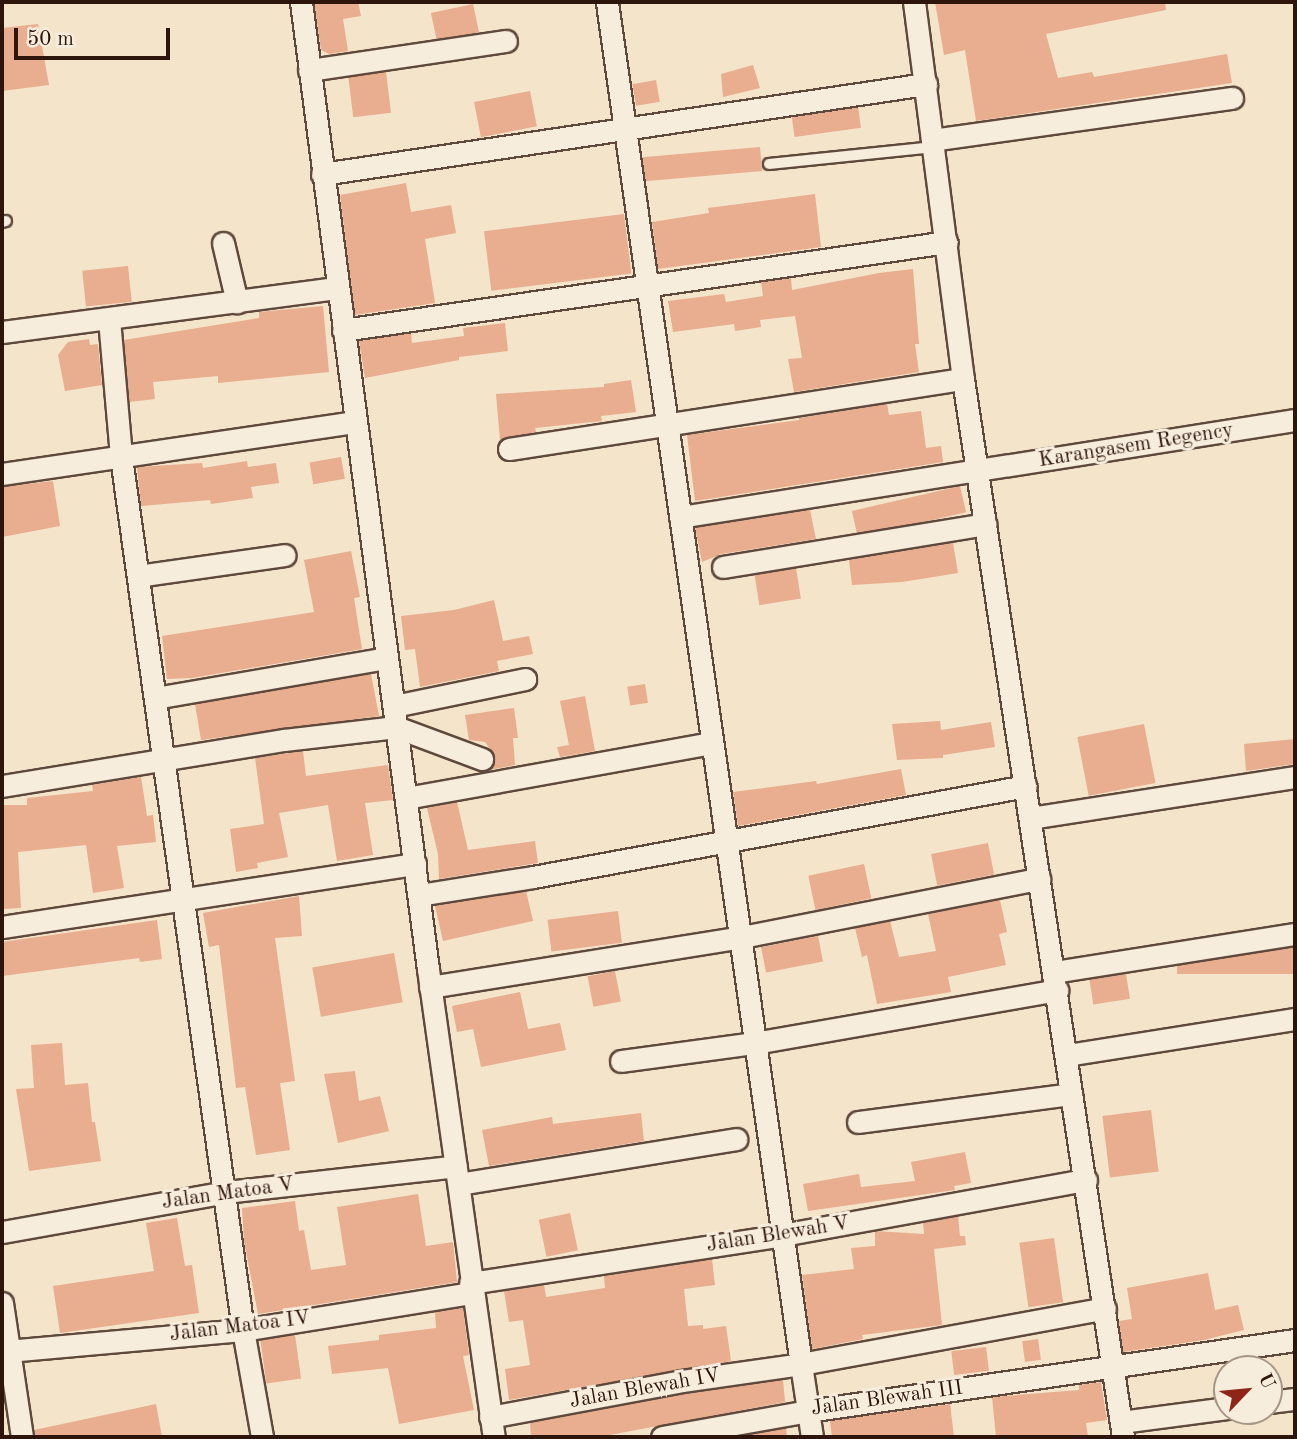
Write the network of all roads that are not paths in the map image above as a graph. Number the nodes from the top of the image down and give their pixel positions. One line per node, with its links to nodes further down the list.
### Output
1 (301, 2): 5 (street)
2 (607, 2): 8 (street)
3 (914, 2): 6 (street)
4 (506, 41): 5 (street)
5 (309, 70): 11 (street)
6 (926, 84): 8 (street); 9 (street)
7 (1232, 98): 9 (street)
8 (625, 128): 11 (street); 14 (street)
9 (933, 144): 10 (lane); 12 (street)
10 (769, 164)
11 (322, 174): 15 (street)
12 (947, 242): 14 (street); 20 (street)
13 (223, 243): 16 (street)
14 (647, 285): 18 (street); 23 (street)
15 (337, 288): 16 (street); 18 (street)
16 (237, 302): 17 (street)
17 (109, 319): 19 (street); 25 (street)
18 (343, 330): 22 (street)
19 (2, 332)
20 (964, 379): 23 (street); 26 (street)
21 (1295, 421): 26 (street, Karangasem Regency)
22 (355, 422): 25 (street); 33 (street)
23 (666, 423): 24 (street); 28 (street)
24 (509, 449)
25 (121, 457): 27 (street); 32 (street)
26 (978, 471): 28 (street, Karangasem Regency); 29 (street)
27 (2, 474)
28 (680, 517): 37 (street)
29 (986, 524): 31 (street); 42 (street)
30 (285, 555): 32 (street)
31 (723, 567)
32 (138, 576): 35 (street)
33 (387, 658): 35 (street); 36 (street)
34 (525, 679): 36 (street)
35 (155, 698): 39 (street)
36 (395, 716): 38 (street); 39 (street); 43 (street)
37 (712, 743): 43 (street); 45 (street)
38 (482, 759)
39 (163, 761): 41 (street); 49 (street)
40 (1295, 777): 44 (street)
41 (2, 786)
42 (1026, 786): 44 (street); 45 (street)
43 (406, 798): 46 (street)
44 (1030, 818): 47 (street)
45 (725, 841): 48 (street); 52 (street)
46 (415, 864): 48 (street); 49 (street)
47 (1039, 879): 52 (street); 53 (street)
48 (419, 895): 54 (street)
49 (183, 900): 50 (street); 64 (street)
50 (2, 927)
51 (1295, 934): 53 (street)
52 (741, 937): 54 (street); 56 (street)
53 (1055, 981): 56 (street); 57 (street)
54 (430, 987): 62 (street)
55 (1295, 1019): 57 (street)
56 (754, 1043): 58 (street); 66 (street)
57 (1067, 1055): 59 (street)
58 (621, 1061)
59 (1071, 1094): 60 (street); 63 (street)
60 (858, 1122)
61 (736, 1139): 62 (street, Jalan Matoa V)
62 (457, 1175): 64 (street, Jalan Matoa V); 67 (street)
63 (1086, 1180): 66 (street, Jalan Blewah V); 69 (street)
64 (226, 1192): 65 (street, Jalan Matoa V); 70 (street)
65 (2, 1232)
66 (782, 1236): 67 (street, Jalan Blewah V); 73 (street)
67 (471, 1288): 70 (street, Jalan Matoa IV); 77 (street)
68 (2, 1303): 72 (street)
69 (1105, 1308): 73 (street, Jalan Blewah IV); 74 (street)
70 (243, 1330): 72 (street, Jalan Matoa IV); 80 (street)
71 (1295, 1340): 74 (street, Jalan Blewah III)
72 (8, 1351): 79 (street)
73 (801, 1364): 75 (street); 77 (street, Jalan Blewah IV)
74 (1112, 1365): 75 (street, Jalan Blewah III); 78 (street)
75 (808, 1411): 81 (street, Jalan Blewah III); 82 (street)
76 (1213, 1411): 78 (street)
77 (492, 1427)
78 (1122, 1430)
79 (22, 1437)
80 (262, 1437)
81 (662, 1437)
82 (812, 1437)

